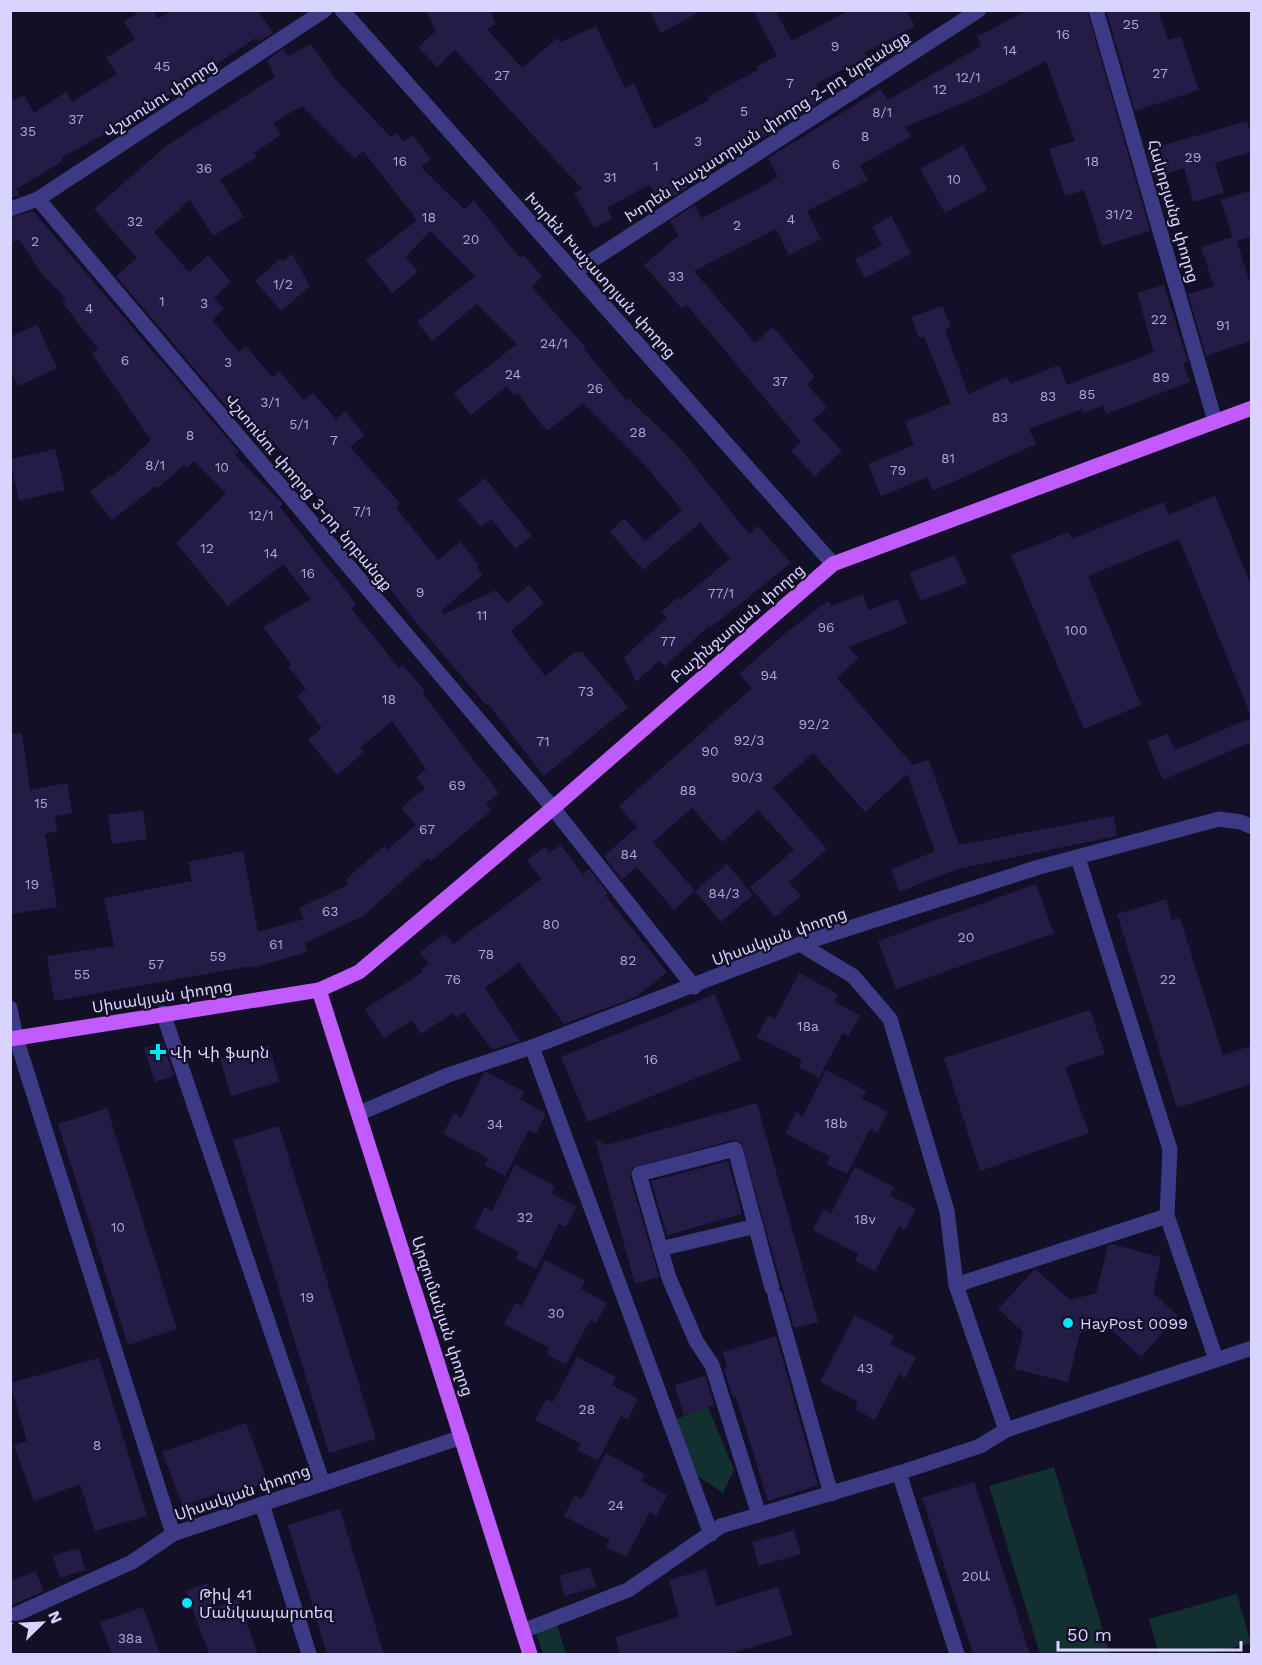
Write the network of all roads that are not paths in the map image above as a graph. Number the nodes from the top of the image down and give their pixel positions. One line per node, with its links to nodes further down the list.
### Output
1 (326, 10): 5 (street, Վշտունու փողոց)
2 (342, 10): 7 (street, Խորեն Խաչատրյան փողոց)
3 (979, 10): 7 (street, Խորեն Խաչատրյան փողոց 2-րդ նրբանցք)
4 (1096, 10): 9 (street, Հակոբյանց փողոց)
5 (38, 199): 6 (street, Վշտունու փողոց); 11 (street, Վշտունու փողոց 3-րդ նրբանցք)
6 (10, 209)
7 (574, 272): 10 (street, Խորեն Խաչատրյան փողոց)
8 (1251, 408): 9 (main road, Բաշինջաղյան փողոց)
9 (1215, 421): 10 (main road, Բաշինջաղյան փողոց)
10 (832, 564): 11 (main road, Բաշինջաղյան փողոց)
11 (553, 808): 15 (street, Վշտունու փողոց 3-րդ նրբանցք); 16 (main road, Բաշինջաղյան փողոց)
12 (1251, 827): 13 (street, Սիսակյան փողոց)
13 (1078, 858): 14 (street, Սիսակյան փողոց); 22 (street)
14 (800, 944): 15 (street, Սիսակյան փողոց); 25 (street)
15 (694, 987): 20 (street, Սիսակյան փողոց)
16 (319, 990): 18 (main road, Սիսակյան փողոց); 21 (main road, Արզումանյան փողոց)
17 (10, 1008): 19 (street)
18 (163, 1013): 19 (main road, Սիսակյան փողոց); 31 (street)
19 (13, 1038): 35 (street)
20 (531, 1047): 21 (street, Սիսակյան փողոց); 36 (street)
21 (360, 1113): 29 (main road, Արզումանյան փողոց)
22 (1167, 1216): 25 (street); 27 (street)
23 (756, 1226): 24 (street); 24 (street); 32 (street)
24 (660, 1249): 34 (street)
25 (956, 1285): 28 (street)
26 (1251, 1348): 27 (street)
27 (1216, 1359): 28 (street)
28 (1006, 1430): 30 (street)
29 (462, 1437): 31 (street, Սիսակյան փողոց); 38 (main road, Արզումանյան փողոց)
30 (899, 1473): 32 (street); 41 (street)
31 (323, 1484): 33 (street, Սիսակյան փողոց)
32 (831, 1494): 34 (street)
33 (262, 1504): 35 (street, Սիսակյան փողոց); 39 (street)
34 (759, 1515): 36 (street)
35 (173, 1534): 37 (street, Սիսակյան փողոց)
36 (711, 1534): 38 (street)
37 (10, 1617)
38 (523, 1631): 40 (main road, Արզումանյան փողոց)
39 (309, 1654)
40 (530, 1654)
41 (957, 1654)

